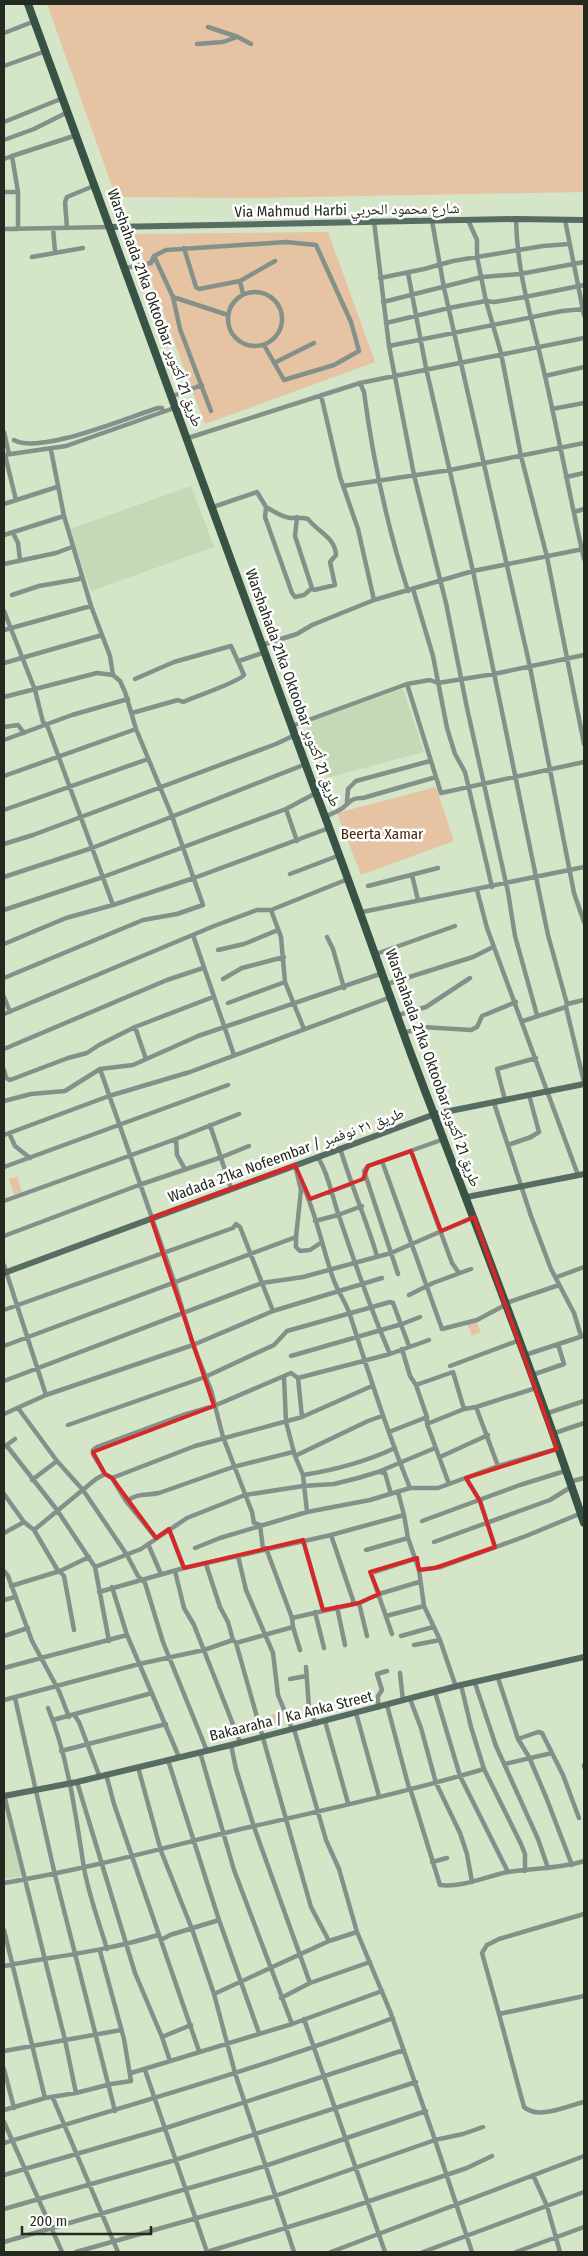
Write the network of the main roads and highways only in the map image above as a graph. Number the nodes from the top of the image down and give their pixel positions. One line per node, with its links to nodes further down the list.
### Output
1 (28, 4): 2 (main road, Warshahada 21ka Oktoobar طريق 21 أكتوبر)
2 (583, 1513): 3 (main road, Warshahada 21ka Oktoobar طريق 21 أكتوبر)
3 (584, 1523)

